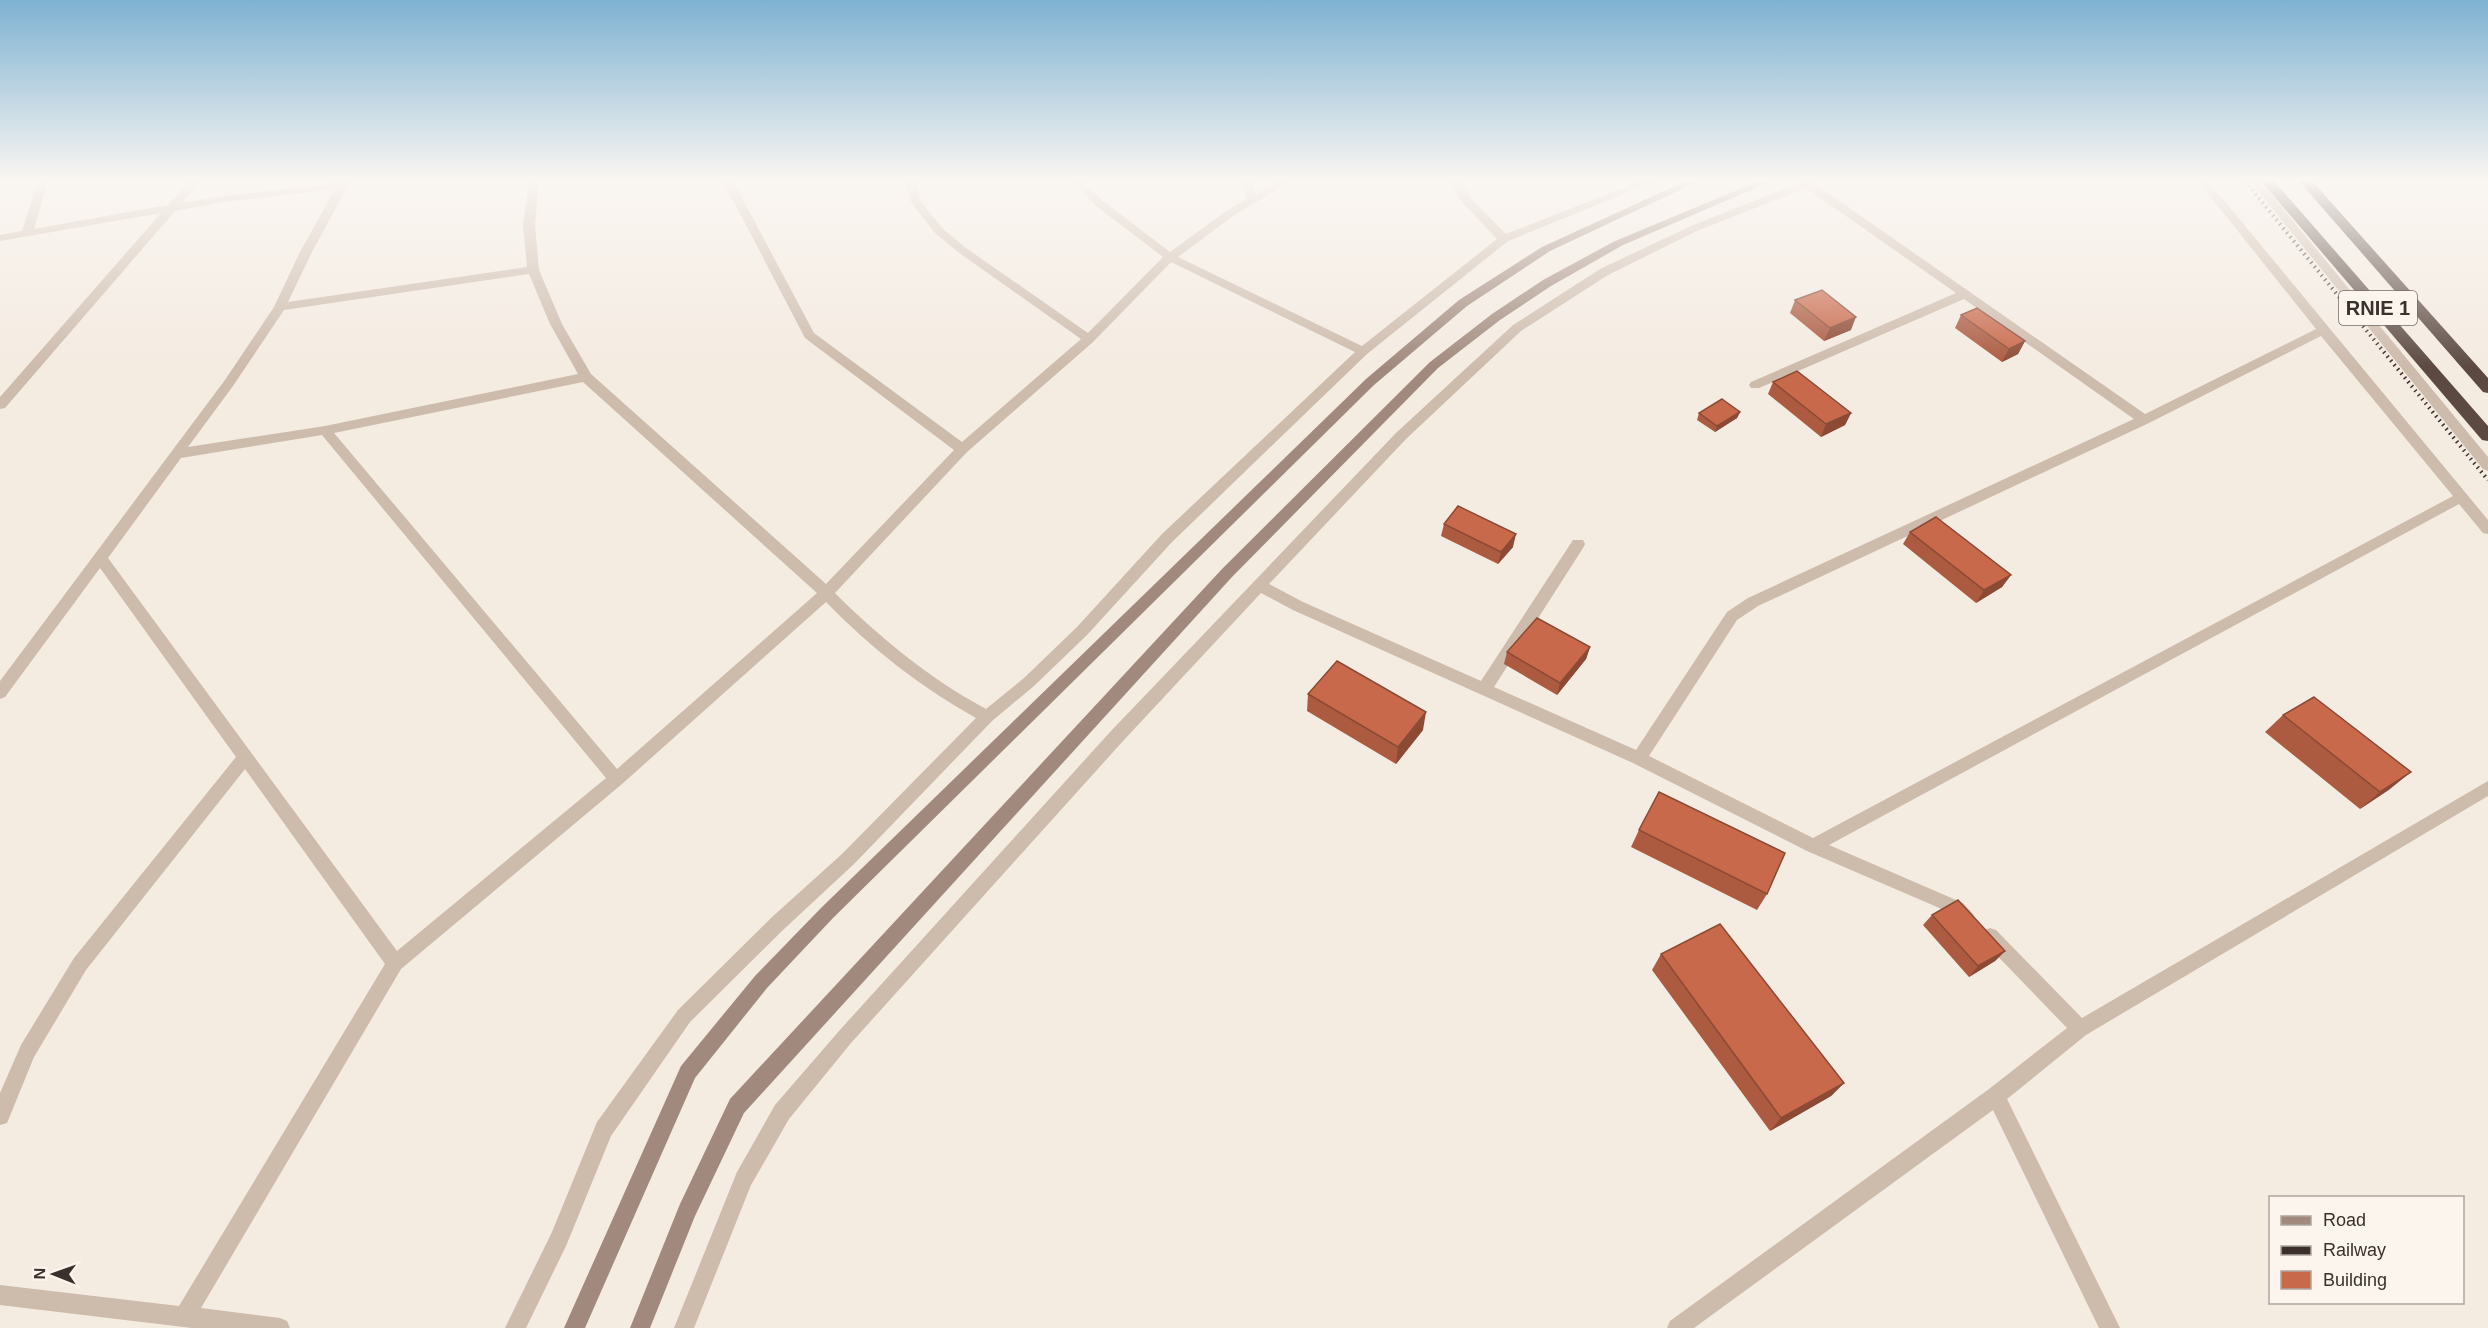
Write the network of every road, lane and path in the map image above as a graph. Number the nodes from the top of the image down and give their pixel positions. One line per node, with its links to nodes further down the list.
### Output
1 (142, 243): 27 (street)
2 (311, 243): 20 (street)
3 (531, 243): 18 (street)
4 (761, 243): 31 (street)
5 (954, 243): 22 (street)
6 (1152, 243): 17 (street)
7 (1190, 243): 17 (street)
8 (1499, 243): 23 (street)
9 (1558, 243): 56 (street)
10 (1619, 243): 57 (street)
11 (1664, 243): 38 (street)
12 (1894, 243): 19 (street)
13 (2253, 243): 21 (street)
14 (2306, 243): 33 (street)
15 (2321, 243): 30 (highway, RNIE 1)
16 (2360, 243): 26 (highway, RNIE 1)
17 (1170, 257): 22 (street); 23 (street)
18 (533, 270): 20 (street); 24 (street)
19 (1965, 294): 25 (street); 28 (street)
20 (280, 307): 32 (street)
21 (2323, 330): 28 (street); 34 (street)
22 (1089, 339): 31 (street)
23 (1364, 351): 42 (street)
24 (586, 377): 29 (street); 39 (street)
25 (1755, 386)
26 (2488, 388)
27 (0, 405)
28 (2144, 420): 44 (street)
29 (325, 430): 32 (street); 45 (street)
30 (2488, 436)
31 (962, 449): 39 (street)
32 (176, 454): 37 (street)
33 (2488, 466)
34 (2461, 497): 35 (street); 47 (street)
35 (2488, 529)
36 (1578, 544): 40 (street)
37 (101, 559): 41 (street); 43 (street)
38 (1260, 586): 40 (street); 58 (street)
39 (826, 593): 42 (street); 45 (street)
40 (1484, 689): 44 (street)
41 (0, 693)
42 (987, 717): 55 (street)
43 (246, 756): 48 (street); 51 (street)
44 (1639, 758): 47 (street)
45 (616, 780): 48 (street)
46 (2488, 788): 49 (street)
47 (1813, 846): 49 (street)
48 (395, 963): 53 (street)
49 (2080, 1029): 50 (street)
50 (1996, 1096): 59 (street); 60 (street)
51 (0, 1116)
52 (0, 1295): 53 (street)
53 (184, 1317): 54 (street)
54 (280, 1328)
55 (515, 1328)
56 (574, 1328)
57 (640, 1328)
58 (684, 1328)
59 (1677, 1328)
60 (2110, 1328)

